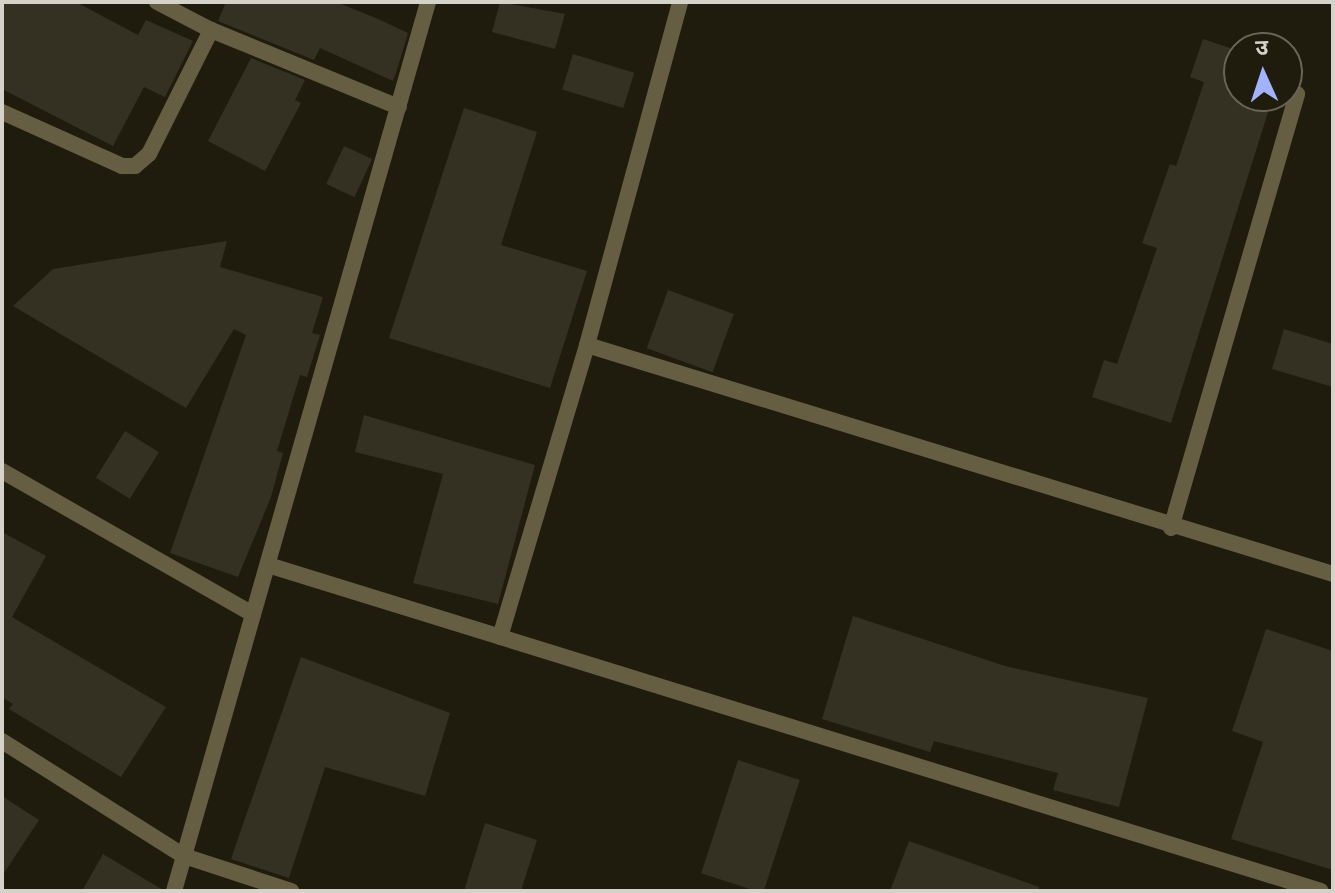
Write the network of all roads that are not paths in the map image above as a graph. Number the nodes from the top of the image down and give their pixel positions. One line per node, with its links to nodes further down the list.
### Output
1 (157, 2): 4 (street)
2 (428, 2): 5 (street)
3 (680, 2): 8 (street)
4 (211, 30): 5 (street); 6 (street)
5 (399, 107): 11 (street)
6 (2, 112)
7 (1292, 112): 10 (street)
8 (587, 345): 10 (street); 14 (street)
9 (2, 471): 13 (street)
10 (1171, 528): 12 (street)
11 (268, 565): 13 (street); 14 (street)
12 (1333, 574)
13 (253, 614): 16 (street)
14 (500, 637): 19 (street)
15 (2, 741): 16 (street)
16 (184, 856): 17 (street); 18 (street)
17 (174, 891)
18 (291, 891)
19 (1321, 891)

